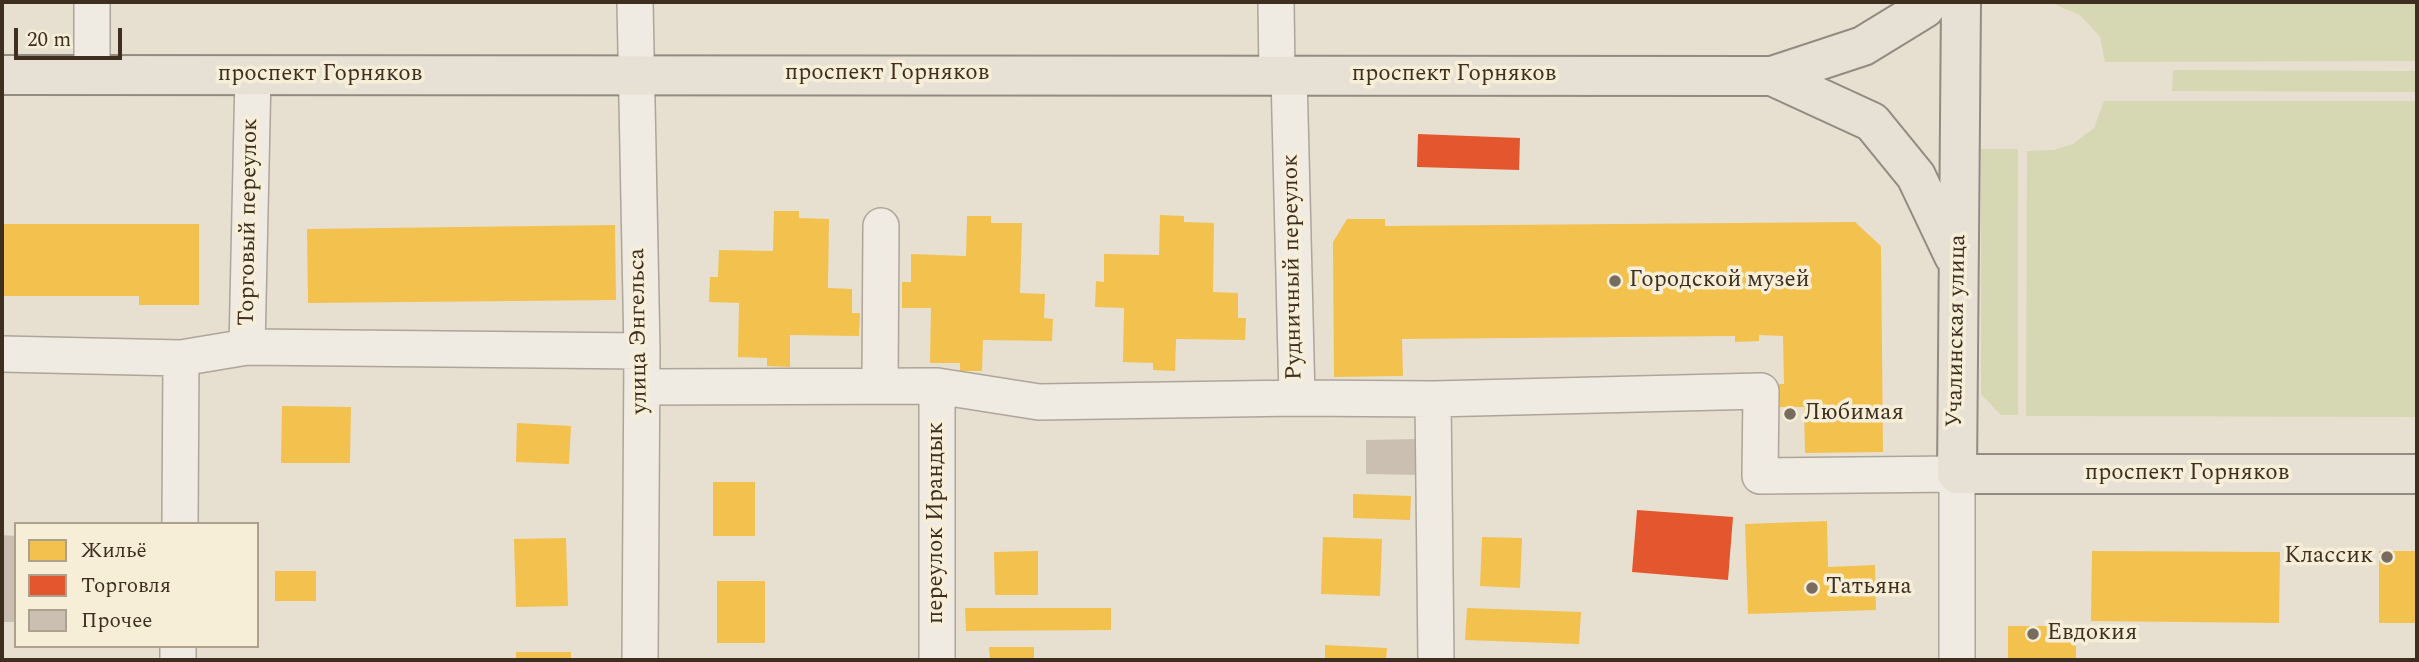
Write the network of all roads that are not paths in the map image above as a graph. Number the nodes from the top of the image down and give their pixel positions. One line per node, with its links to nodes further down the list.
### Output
1 (92, 2): 6 (street)
2 (635, 2): 10 (street, улица Энгельса)
3 (1276, 2): 7 (street, Рудничный переулок)
4 (1928, 2): 11 (main road)
5 (1961, 2): 13 (main road, Учалинская улица)
6 (92, 74): 8 (main road, проспект Горняков); 9 (main road, проспект Горняков)
7 (1283, 74): 10 (main road, проспект Горняков); 11 (main road, проспект Горняков); 21 (street, Рудничный переулок)
8 (2, 75)
9 (253, 75): 10 (main road, проспект Горняков); 14 (street, Торговый переулок)
10 (635, 75): 15 (street, улица Энгельса)
11 (1772, 76): 13 (main road)
12 (881, 226): 18 (street)
13 (1959, 266): 23 (main road, Учалинская улица)
14 (247, 346): 15 (street); 17 (street, Торговый переулок)
15 (642, 351): 20 (street, улица Энгельса)
16 (2, 354): 17 (street, Торговый переулок)
17 (181, 358): 25 (street)
18 (880, 386): 19 (street); 20 (street)
19 (937, 386): 21 (street); 27 (street, переулок Ирандык)
20 (642, 387): 26 (street, улица Энгельса)
21 (1297, 398): 22 (street, Рудничный переулок)
22 (1433, 399): 23 (street, Рудничный переулок); 28 (street)
23 (1957, 474): 24 (main road, проспект Горняков); 29 (street, Учалинская улица)
24 (2417, 474)
25 (180, 522)
26 (640, 660)
27 (937, 660)
28 (1436, 660)
29 (1957, 660)

